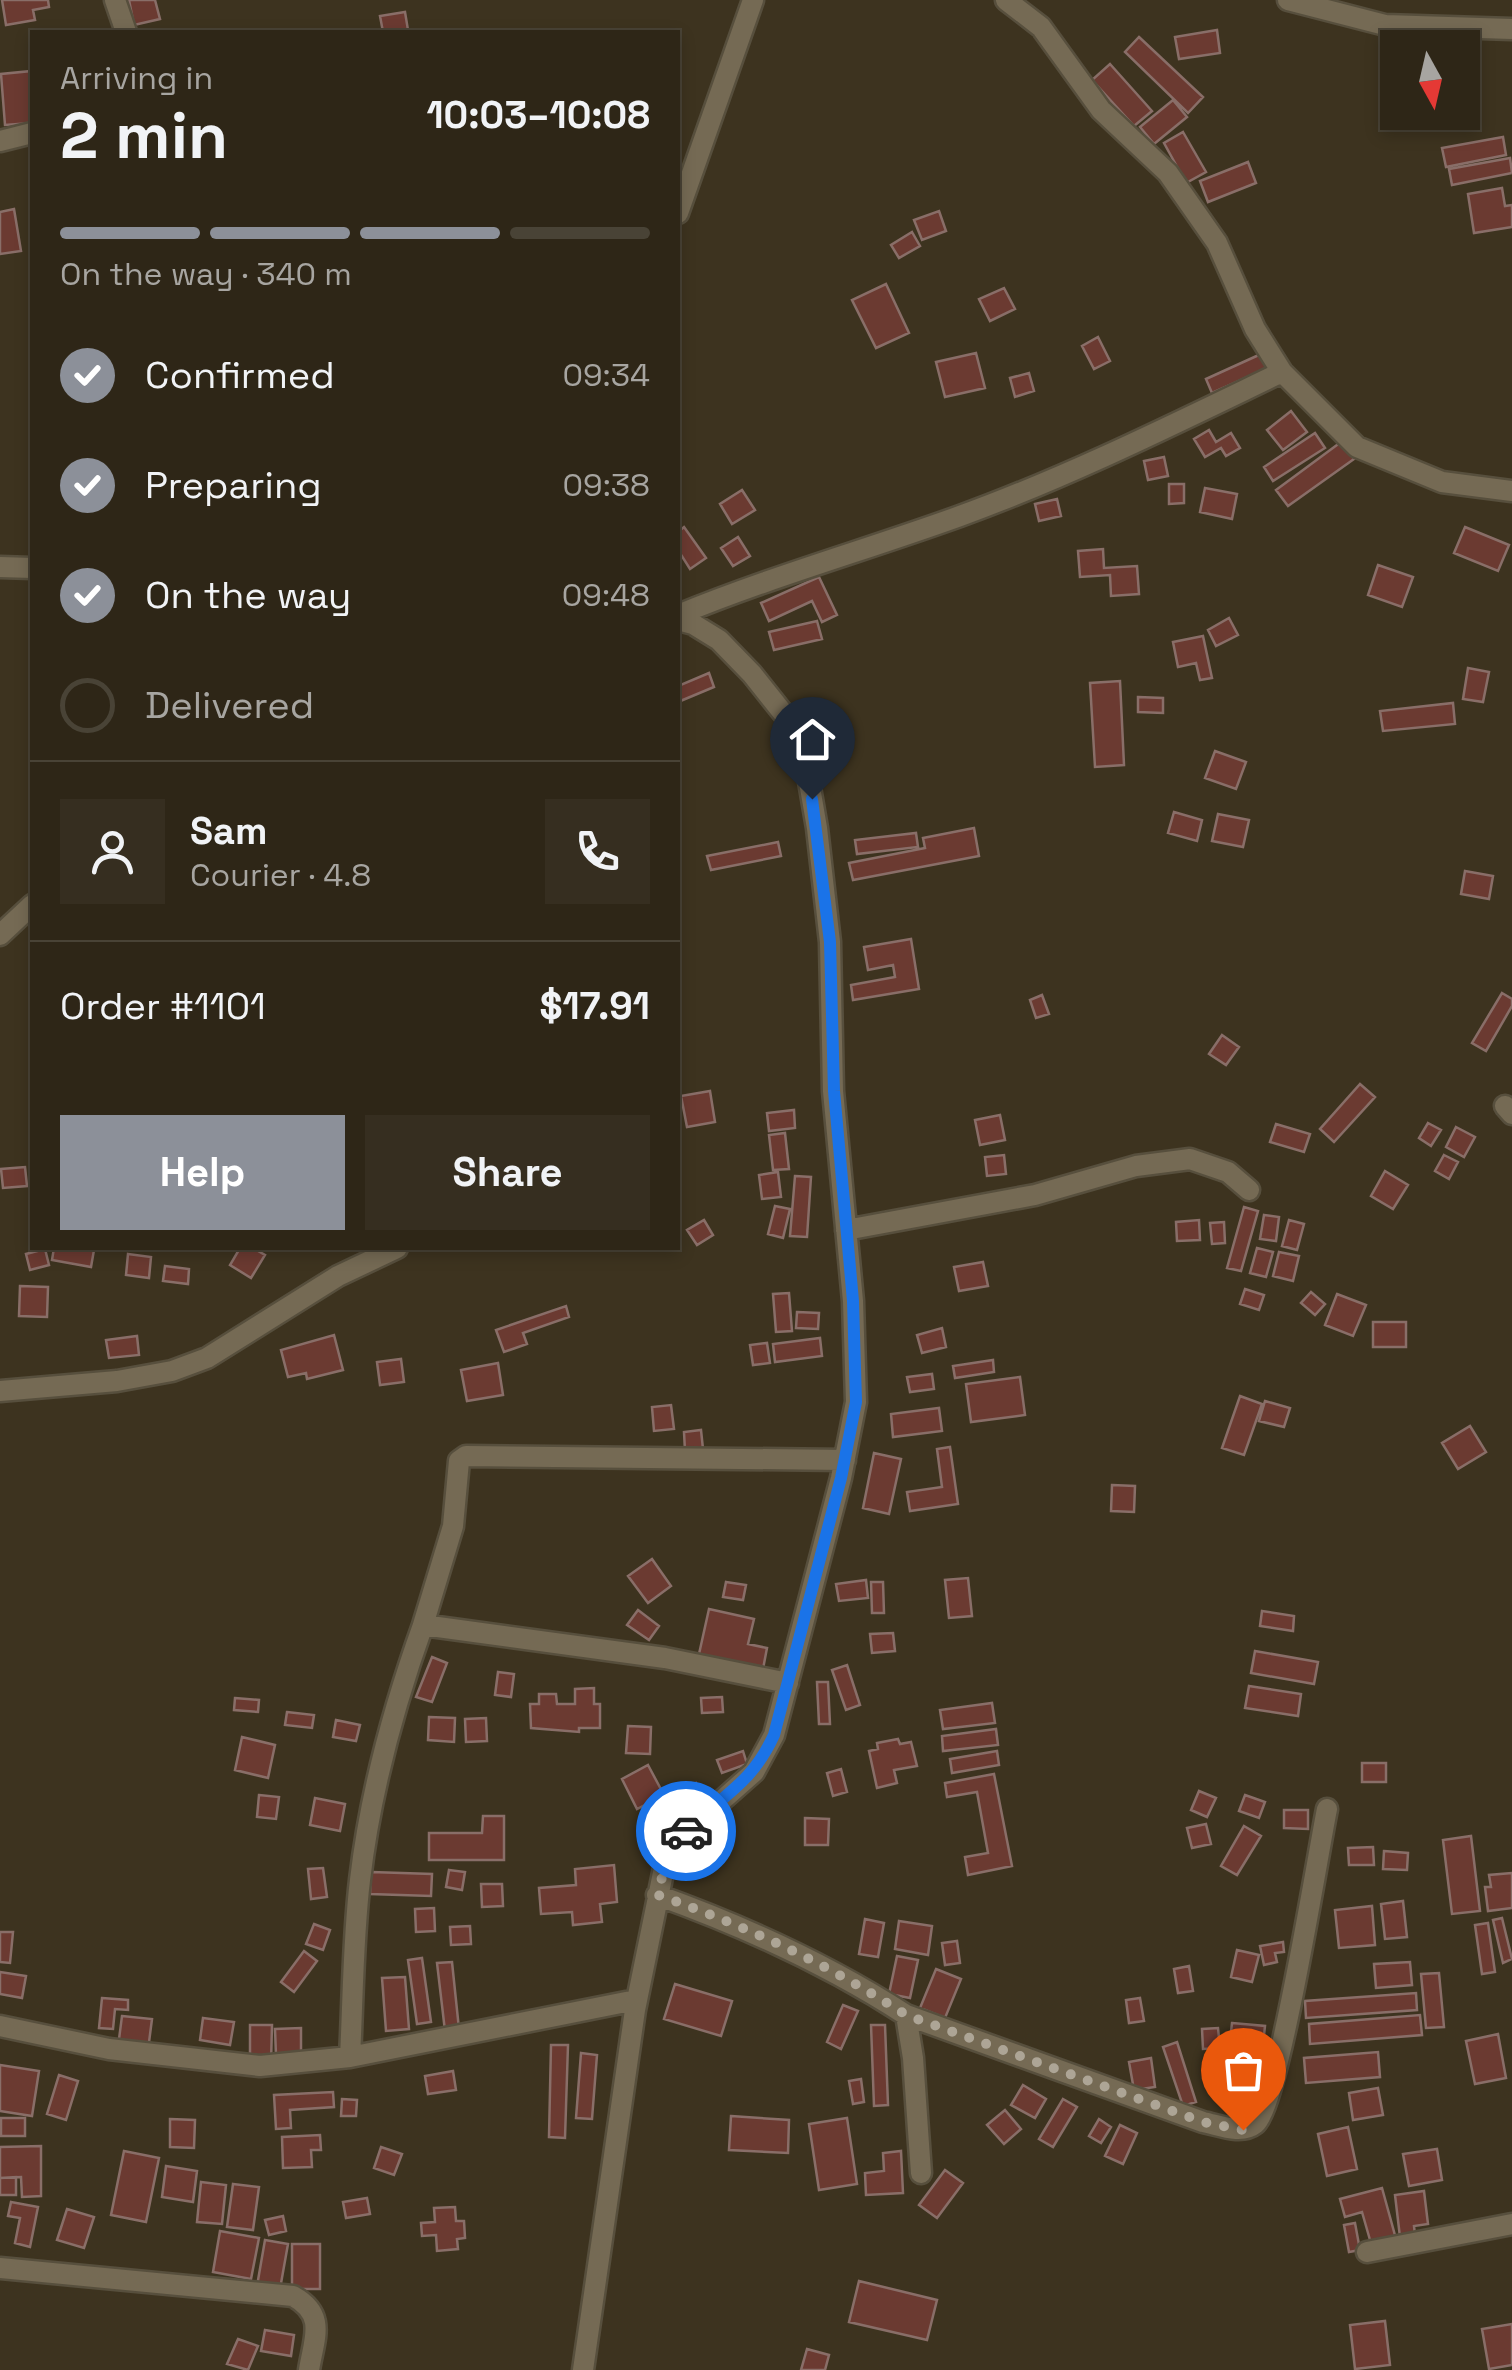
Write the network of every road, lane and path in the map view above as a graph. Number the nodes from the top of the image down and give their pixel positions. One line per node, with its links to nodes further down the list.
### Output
1 (115, 0): 6 (street)
2 (754, 0): 9 (street)
3 (1006, 0): 10 (street)
4 (1288, 0): 5 (street)
5 (1512, 29)
6 (125, 30)
7 (30, 134): 8 (street)
8 (0, 141)
9 (680, 207)
10 (1282, 372): 11 (street); 14 (street)
11 (1512, 491)
12 (0, 567): 13 (street)
13 (30, 568)
14 (680, 617)
15 (680, 619): 19 (street)
16 (30, 907): 17 (street)
17 (0, 935)
18 (1249, 1190): 19 (street)
19 (846, 1230): 22 (street)
20 (393, 1250): 21 (street)
21 (0, 1392)
22 (845, 1460): 23 (street); 24 (street)
23 (423, 1625): 24 (street); 30 (street)
24 (788, 1683): 26 (street)
25 (1326, 1809): 28 (street)
26 (658, 1895): 27 (street); 28 (street)
27 (636, 2000): 30 (street); 36 (street)
28 (906, 2015): 31 (street)
29 (0, 2026): 30 (street)
30 (350, 2057)
31 (921, 2173)
32 (1512, 2224): 33 (street)
33 (1367, 2252)
34 (0, 2268): 35 (street)
35 (308, 2370)
36 (583, 2370)

